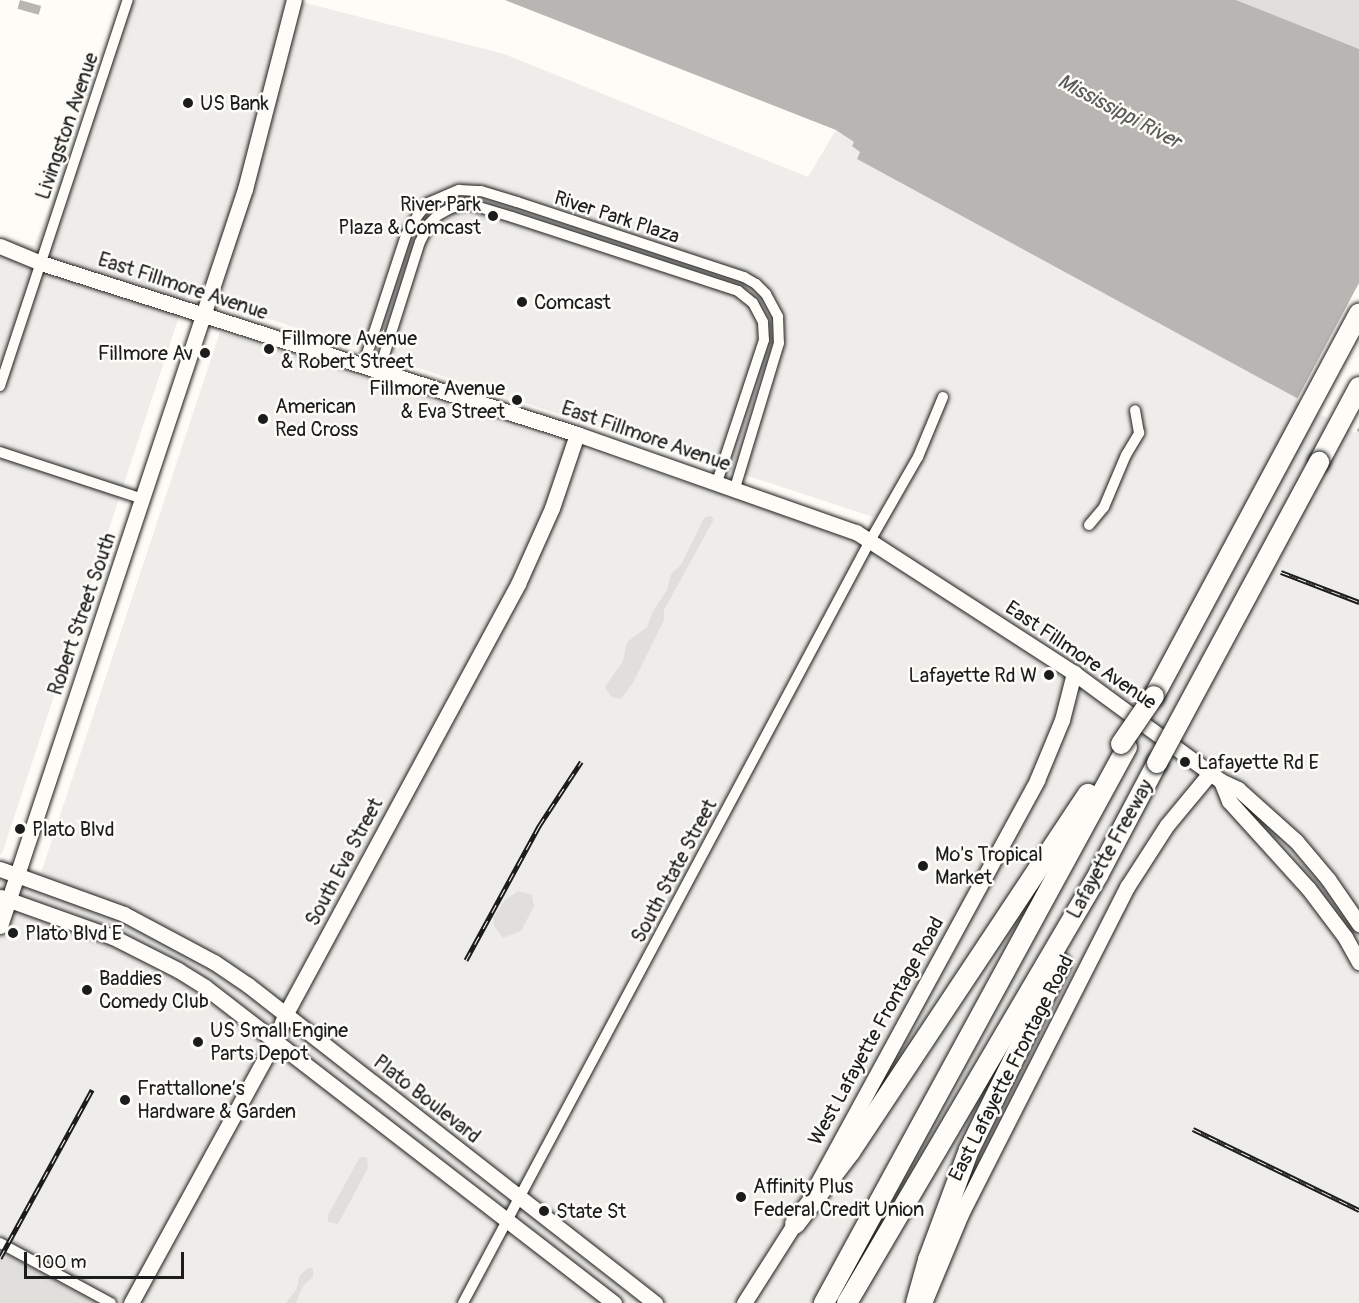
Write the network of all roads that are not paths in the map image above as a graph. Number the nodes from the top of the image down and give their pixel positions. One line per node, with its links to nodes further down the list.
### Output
1 (128, 0): 4 (street, Livingston Avenue)
2 (294, 0): 6 (street, Robert Street South)
3 (0, 246): 4 (street, East Fillmore Avenue)
4 (41, 263): 6 (street, East Fillmore Avenue); 9 (street, Livingston Avenue)
5 (1359, 314): 21 (highway, bridge)
6 (204, 315): 7 (street, East Fillmore Avenue); 17 (street, Robert Street South)
7 (363, 366): 8 (street, East Fillmore Avenue); 16 (street, River Park Plaza)
8 (380, 371): 13 (street, East Fillmore Avenue); 15 (street, River Park Plaza)
9 (0, 386)
10 (1359, 387): 25 (highway, Lafayette Freeway, bridge)
11 (943, 397): 19 (street, South State Street)
12 (1136, 410): 18 (street)
13 (577, 434): 15 (street, East Fillmore Avenue); 30 (street, South Eva Street)
14 (0, 452): 17 (street)
15 (717, 482): 16 (street, East Fillmore Avenue)
16 (735, 488): 19 (street, East Fillmore Avenue)
17 (143, 499): 24 (street, Robert Street South)
18 (1089, 525)
19 (871, 539): 20 (street, East Fillmore Avenue); 32 (street, South State Street)
20 (1074, 673): 22 (street, East Fillmore Avenue); 34 (street, West Lafayette Frontage Road)
21 (1124, 746): 34 (highway); 42 (highway, Lafayette Freeway)
22 (1216, 776): 27 (street, East Fillmore Avenue); 29 (street, East Fillmore Avenue); 45 (street, East Lafayette Frontage Road)
23 (0, 869): 24 (street, Plato Boulevard)
24 (17, 875): 26 (street, Robert Street South); 30 (street, Plato Boulevard)
25 (1098, 875): 43 (highway, Lafayette Freeway); 44 (highway)
26 (4, 898): 28 (street, Robert Street South); 31 (street)
27 (1359, 924)
28 (0, 926)
29 (1359, 962)
30 (285, 1015): 31 (street, South Eva Street); 32 (street, Plato Boulevard)
31 (275, 1040): 33 (street); 37 (street, South Eva Street)
32 (520, 1197): 33 (street, South State Street); 40 (street, Plato Boulevard)
33 (508, 1221): 38 (street, South State Street); 39 (street)
34 (795, 1224): 41 (street, West Lafayette Frontage Road)
35 (0, 1243): 36 (street)
36 (111, 1303)
37 (131, 1303)
38 (464, 1303)
39 (614, 1303)
40 (655, 1303)
41 (744, 1303)
42 (824, 1303)
43 (847, 1303)
44 (916, 1303)
45 (924, 1303)

